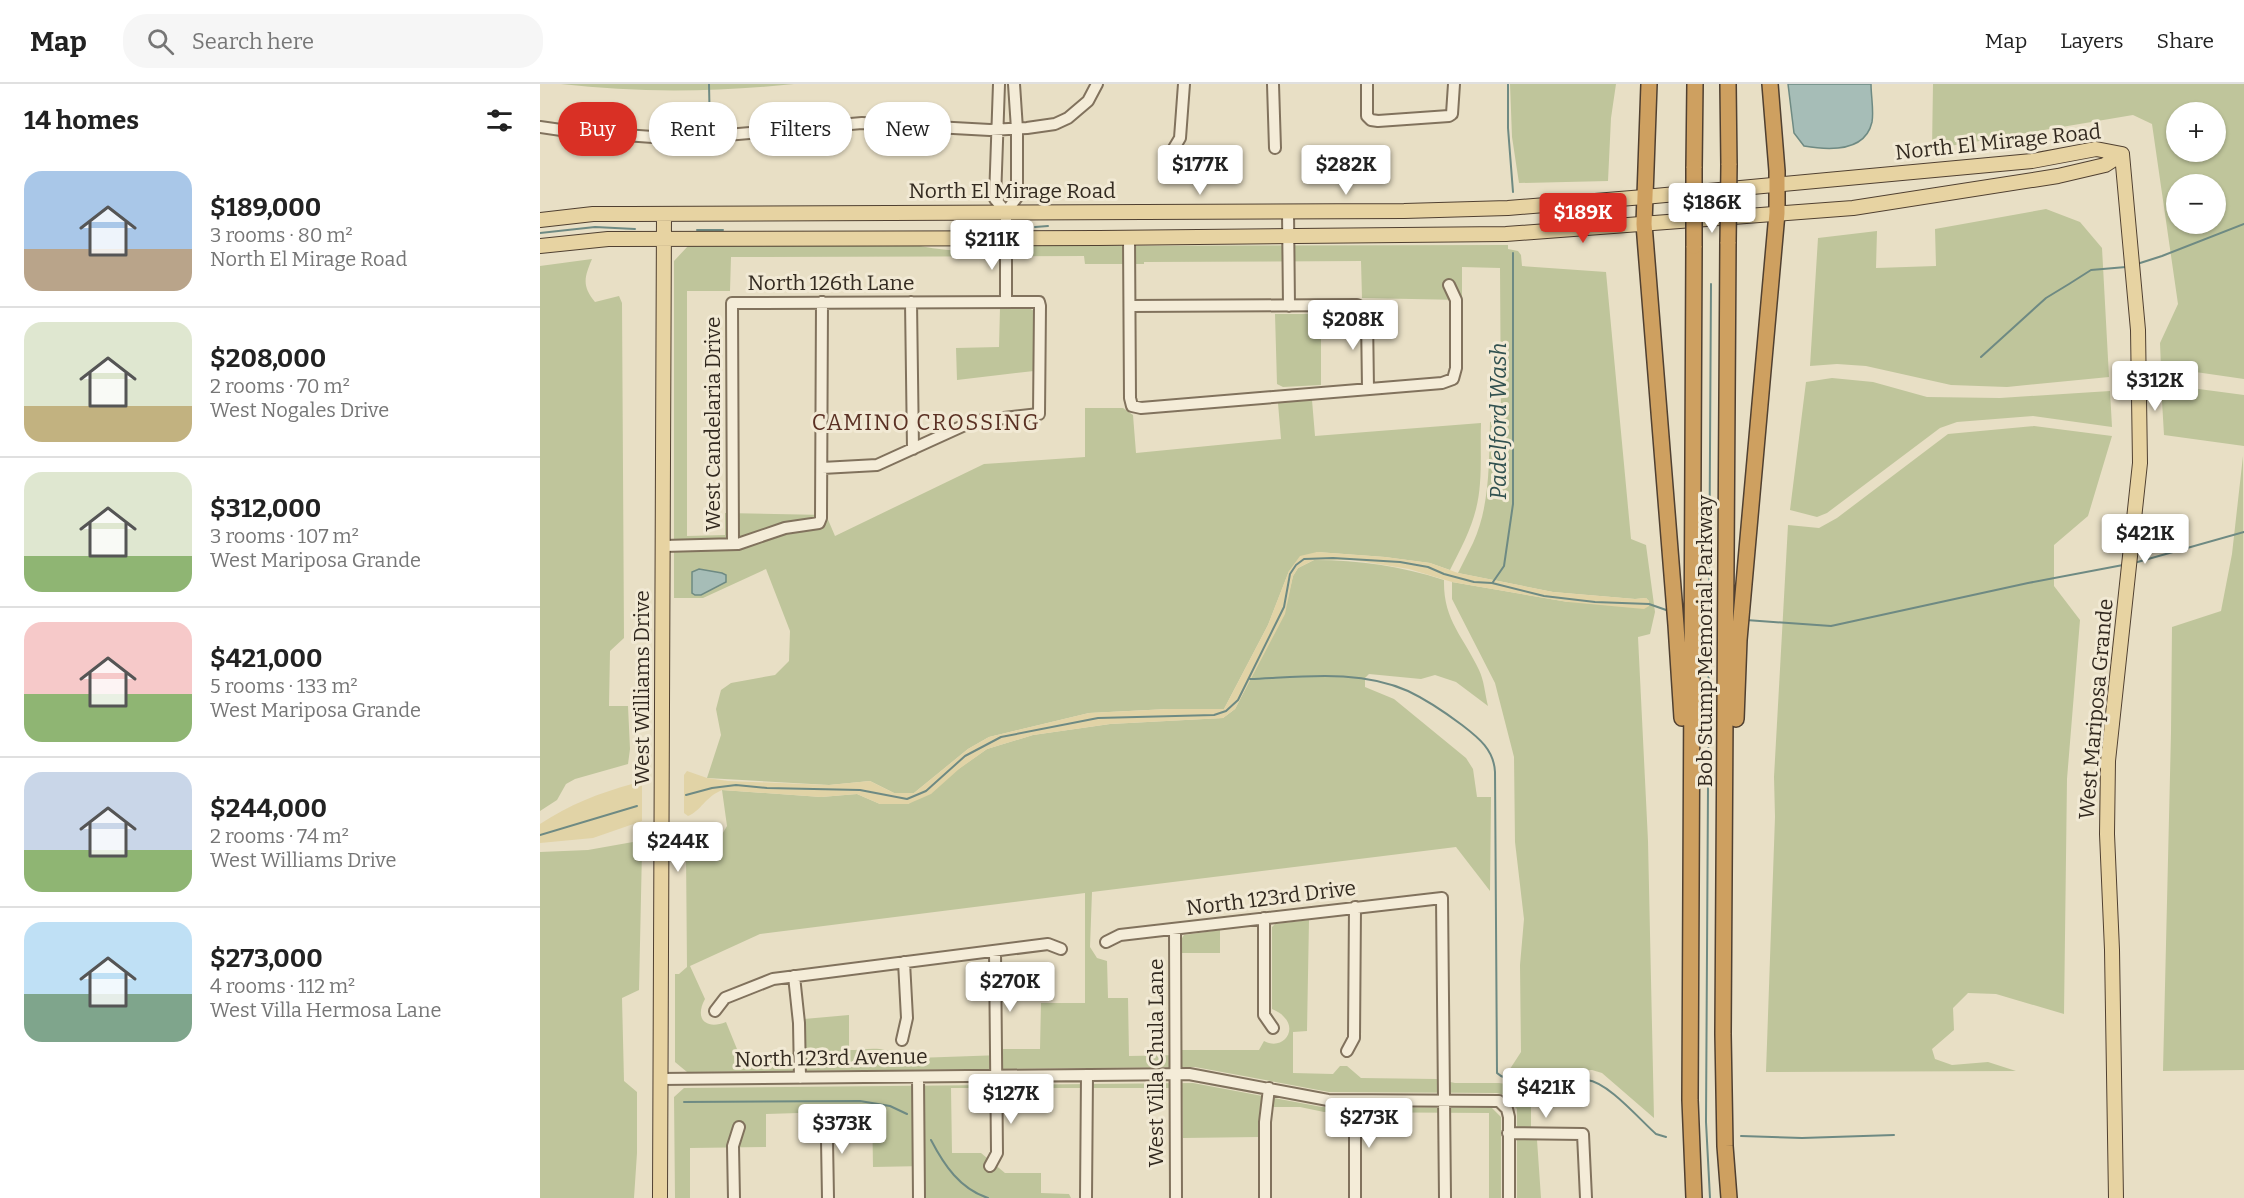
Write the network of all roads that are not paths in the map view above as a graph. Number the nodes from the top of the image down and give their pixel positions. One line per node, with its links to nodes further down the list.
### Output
1 (999, 84): 13 (street)
2 (1014, 84): 14 (street)
3 (1097, 84): 14 (street)
4 (1184, 84): 16 (street)
5 (1272, 84): 15 (street)
6 (1367, 84): 7 (street)
7 (1454, 84)
8 (1649, 84): 21 (highway)
9 (1695, 84): 46 (highway, Bob Stump Memorial Parkway, bridge)
10 (1728, 84): 45 (highway, Bob Stump Memorial Parkway, bridge)
11 (1770, 84): 20 (highway)
12 (540, 127): 13 (street)
13 (1002, 129): 14 (street); 18 (street)
14 (1017, 129): 19 (street)
15 (1275, 148)
16 (1171, 153)
17 (2122, 154): 20 (main road, North El Mirage Road); 24 (main road, North El Mirage Road); 85 (main road, West Mariposa Grande)
18 (996, 157): 19 (street); 22 (street)
19 (1017, 158): 22 (street)
20 (1777, 184): 21 (main road, North El Mirage Road); 24 (highway)
21 (1644, 197): 23 (main road, North El Mirage Road); 27 (highway)
22 (1006, 212): 23 (main road, North El Mirage Road); 25 (main road, North El Mirage Road); 31 (street)
23 (1288, 212): 28 (street)
24 (1777, 213): 27 (main road, North El Mirage Road); 45 (highway)
25 (664, 214): 26 (main road, North El Mirage Road); 30 (main road, West Williams Drive)
26 (540, 220)
27 (1644, 224): 28 (main road, North El Mirage Road); 46 (highway)
28 (1288, 237): 29 (main road, North El Mirage Road); 39 (street)
29 (1129, 238): 31 (main road, North El Mirage Road); 38 (street)
30 (665, 239): 31 (main road, North El Mirage Road); 32 (main road, North El Mirage Road); 44 (main road, West Williams Drive)
31 (1005, 239): 36 (street)
32 (540, 246)
33 (1449, 285): 40 (street)
34 (822, 302): 35 (street, North 126th Lane); 37 (street, North 126th Lane); 42 (street)
35 (911, 302): 36 (street, North 126th Lane); 41 (street)
36 (1006, 302): 41 (street, North 126th Lane)
37 (732, 303): 43 (street, West Candelaria Drive)
38 (1130, 306): 39 (street); 40 (street)
39 (1289, 306): 40 (street)
40 (1368, 389)
41 (912, 449): 42 (street)
42 (822, 468): 43 (street)
43 (733, 544): 44 (street)
44 (663, 546): 64 (main road, West Williams Drive)
45 (1735, 602): 84 (highway, Bob Stump Memorial Parkway)
46 (1684, 624): 83 (highway, Bob Stump Memorial Parkway)
47 (1354, 907): 48 (street, North 123rd Drive); 58 (street); 66 (street, North 123rd Drive)
48 (1264, 918): 49 (street, North 123rd Drive); 56 (street)
49 (1174, 929): 50 (street, North 123rd Drive); 59 (street, West Villa Chula Lane)
50 (1106, 942)
51 (1061, 949): 52 (street)
52 (995, 951): 53 (street); 61 (street)
53 (904, 963): 54 (street); 57 (street)
54 (794, 976): 55 (street); 63 (street)
55 (715, 1011)
56 (1272, 1028)
57 (902, 1040)
58 (1347, 1051)
59 (1175, 1074): 60 (street, North 123rd Avenue); 65 (street, North 123rd Avenue); 77 (street, West Villa Chula Lane)
60 (1087, 1075): 61 (street, North 123rd Avenue); 76 (street)
61 (996, 1076): 62 (street, North 123rd Avenue); 71 (street)
62 (918, 1077): 63 (street, North 123rd Avenue); 75 (street)
63 (800, 1078): 64 (street, North 123rd Avenue)
64 (660, 1079): 72 (main road, West Williams Drive)
65 (1269, 1088): 67 (street, North 123rd Avenue); 78 (street)
66 (1444, 1100): 67 (street, North 123rd Avenue); 70 (street, North 123rd Avenue); 80 (street)
67 (1355, 1101): 79 (street)
68 (816, 1125): 74 (street)
69 (739, 1127): 73 (street)
70 (1509, 1133): 81 (street); 82 (street)
71 (990, 1166)
72 (660, 1198)
73 (734, 1198)
74 (828, 1198)
75 (919, 1198)
76 (1086, 1198)
77 (1176, 1198)
78 (1265, 1198)
79 (1355, 1198)
80 (1444, 1198)
81 (1509, 1198)
82 (1586, 1198)
83 (1694, 1198)
84 (1729, 1198)
85 (2116, 1198)

